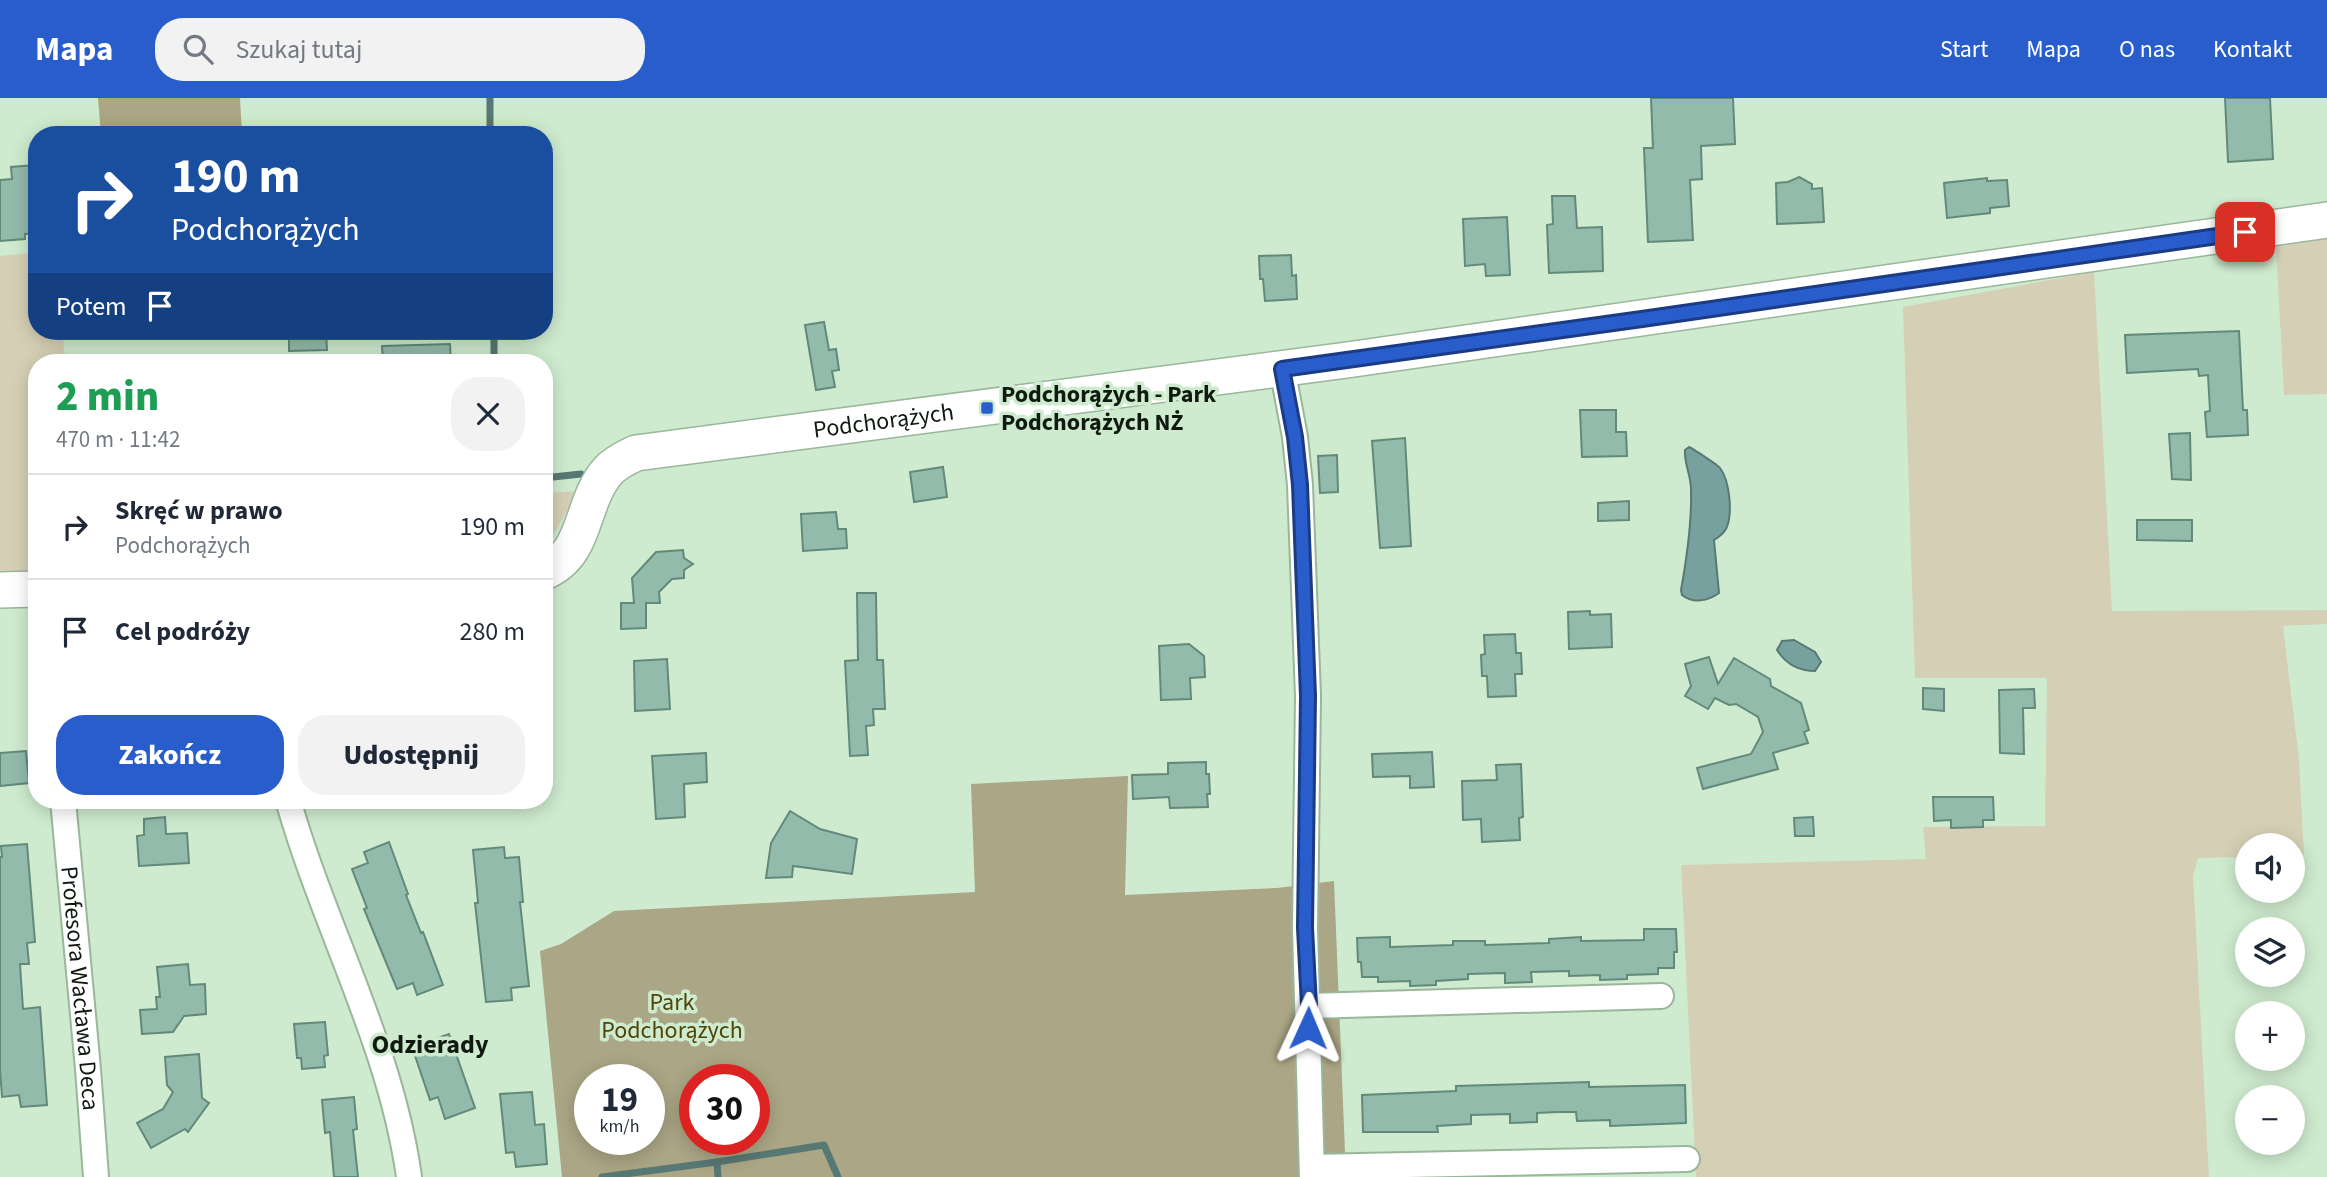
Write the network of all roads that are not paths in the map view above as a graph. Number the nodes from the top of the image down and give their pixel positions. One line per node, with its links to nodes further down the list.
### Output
1 (2327, 220): 2 (street, Podchorążych)
2 (1282, 369): 3 (street, Podchorążych); 7 (street)
3 (553, 567)
4 (64, 809): 10 (street, Profesora Wacława Deca)
5 (291, 809): 11 (street)
6 (1661, 996): 7 (street)
7 (1309, 1006): 9 (street)
8 (1687, 1159): 9 (street)
9 (1312, 1172)
10 (96, 1177)
11 (409, 1177)

